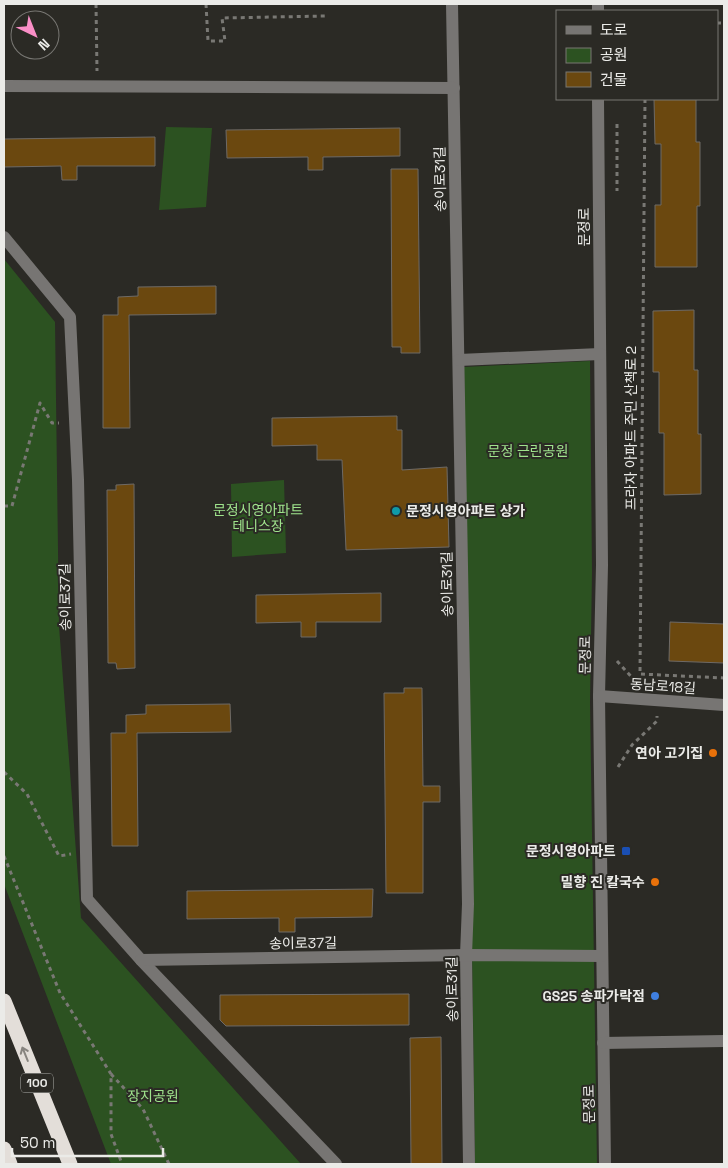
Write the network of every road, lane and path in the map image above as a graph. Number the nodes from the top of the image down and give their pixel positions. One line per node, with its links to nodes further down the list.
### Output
1 (96, 4): 6 (path)
2 (206, 4): 4 (path)
3 (452, 4): 7 (street, 송이로31길)
4 (325, 16)
5 (4, 86): 6 (street)
6 (97, 87): 7 (street)
7 (454, 88): 12 (street, 송이로31길)
8 (598, 100): 11 (street, 문정로)
9 (645, 100): 15 (path, 프라자 아파트 주민 산책로 2)
10 (4, 238): 13 (street, 송이로37길)
11 (600, 354): 12 (street); 16 (street, 문정로)
12 (459, 360): 23 (street, 송이로31길)
13 (75, 422): 14 (path); 21 (street, 송이로37길)
14 (4, 506)
15 (724, 678)
16 (599, 696): 17 (street, 동남로18길); 24 (street, 문정로)
17 (656, 700): 18 (street, 동남로18길); 20 (path)
18 (724, 705)
19 (4, 772): 21 (path)
20 (618, 776)
21 (86, 852): 25 (street, 송이로37길)
22 (4, 856): 29 (path)
23 (466, 956): 24 (street); 25 (street, 송이로37길); 36 (street, 송이로31길)
24 (602, 956): 28 (street, 문정로)
25 (141, 960): 35 (street, 송이로37길)
26 (4, 1001): 32 (highway, 100, one-way to 26)
27 (724, 1041): 28 (street)
28 (603, 1043): 37 (street, 문정로)
29 (110, 1074): 33 (path); 34 (path)
30 (4, 1149): 31 (highway)
31 (10, 1164)
32 (70, 1164)
33 (122, 1164)
34 (169, 1164)
35 (336, 1164)
36 (469, 1164)
37 (605, 1164)

